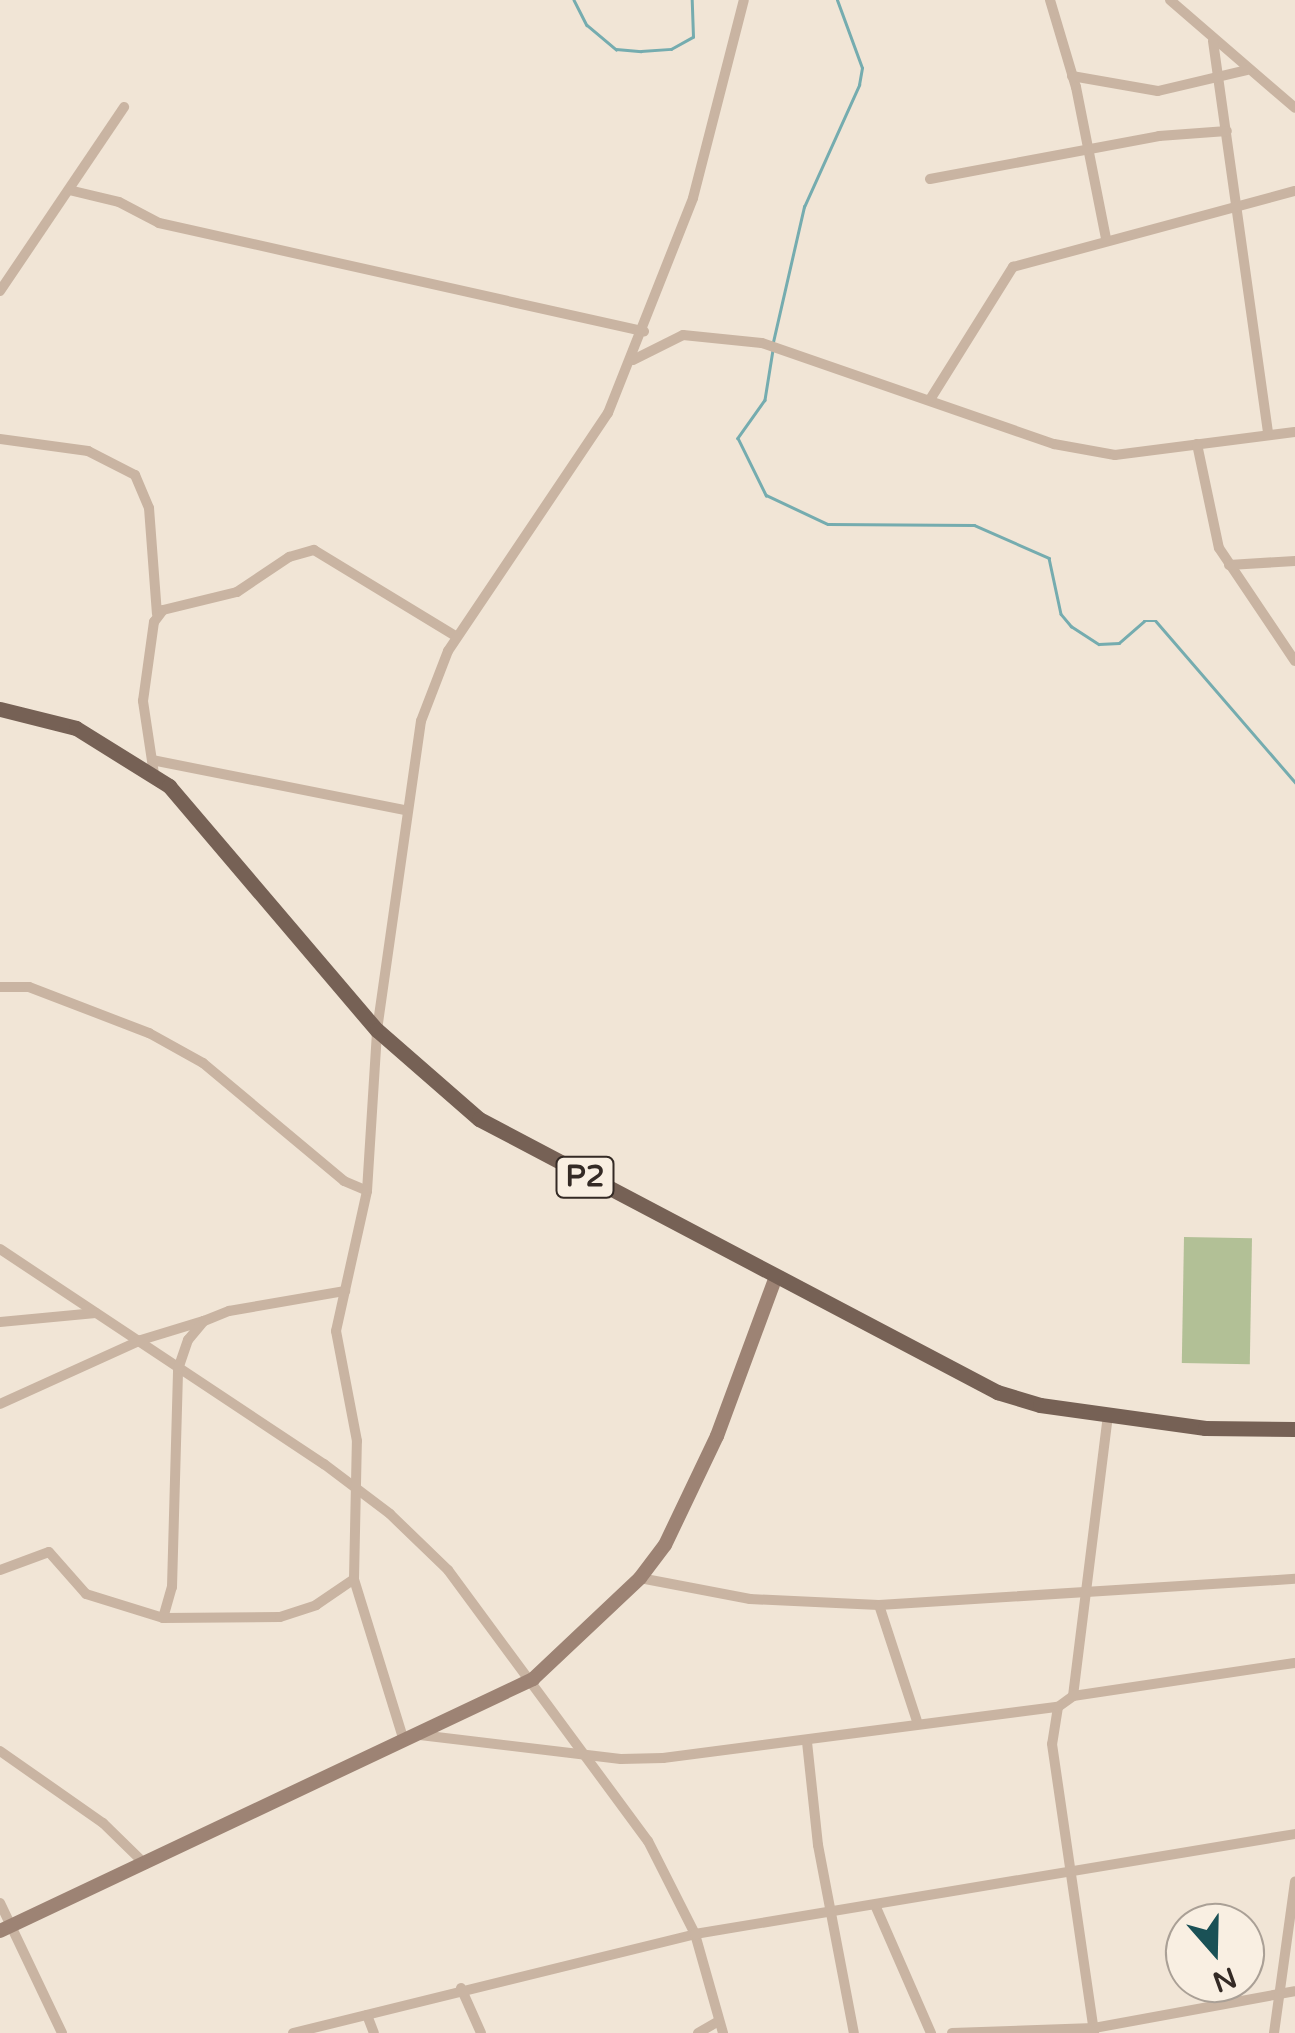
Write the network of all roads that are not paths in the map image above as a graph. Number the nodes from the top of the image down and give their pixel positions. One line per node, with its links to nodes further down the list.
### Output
1 (744, 0): 18 (street)
2 (1050, 0): 6 (street)
3 (1170, 0): 4 (street)
4 (1213, 40): 5 (street); 7 (street)
5 (1247, 70): 7 (street); 9 (street)
6 (1072, 76): 7 (street); 11 (street)
7 (1219, 79): 10 (street)
8 (124, 107): 13 (street)
9 (1295, 108)
10 (1228, 131): 11 (street); 15 (street)
11 (1087, 148): 12 (street); 16 (street)
12 (930, 179)
13 (69, 190): 17 (street); 18 (street)
14 (1295, 191): 15 (street)
15 (1240, 206): 16 (street); 22 (street)
16 (1106, 239): 20 (street)
17 (0, 291)
18 (644, 331): 19 (street)
19 (630, 362): 20 (street); 28 (street)
20 (931, 398): 24 (street)
21 (1295, 432): 22 (street)
22 (1268, 434): 24 (street)
23 (0, 439): 27 (street)
24 (1197, 444): 26 (street)
25 (1295, 561): 26 (street)
26 (1228, 565): 29 (street)
27 (157, 614): 28 (street); 31 (street)
28 (457, 637): 32 (street)
29 (1295, 661)
30 (0, 709): 31 (main road, P2)
31 (153, 767): 32 (street); 34 (main road, P2)
32 (405, 810): 34 (street)
33 (0, 987): 35 (street)
34 (376, 1030): 35 (street); 37 (main road, P2)
35 (367, 1191): 38 (street)
36 (0, 1249): 39 (street)
37 (775, 1279): 45 (main road, P2); 49 (main road)
38 (345, 1291): 40 (street); 47 (street)
39 (97, 1313): 41 (street); 42 (street)
40 (204, 1321): 42 (street); 43 (street)
41 (0, 1322)
42 (141, 1340): 43 (street); 44 (street)
43 (178, 1369): 47 (street); 54 (street)
44 (0, 1404)
45 (1108, 1413): 46 (main road, P2); 52 (street)
46 (1295, 1430)
47 (354, 1486): 50 (street); 56 (street)
48 (0, 1570): 54 (street)
49 (640, 1578): 53 (street); 56 (main road)
50 (354, 1579): 54 (street); 61 (street)
51 (1295, 1579): 52 (street)
52 (1090, 1595): 53 (street); 57 (street)
53 (879, 1606): 59 (street)
54 (163, 1618)
55 (1295, 1663): 57 (street)
56 (533, 1678): 60 (main road); 64 (street)
57 (1073, 1696): 58 (street)
58 (1058, 1707): 59 (street); 67 (street)
59 (918, 1724): 62 (street)
60 (420, 1735): 61 (main road); 64 (street)
61 (404, 1742): 66 (main road)
62 (807, 1742): 64 (street); 71 (street)
63 (0, 1751): 66 (street)
64 (585, 1752): 73 (street)
65 (1295, 1834): 67 (street)
66 (145, 1864): 72 (main road)
67 (1074, 1870): 70 (street); 79 (street)
68 (1295, 1881): 76 (street)
69 (0, 1903): 72 (street)
70 (875, 1906): 71 (street); 87 (street)
71 (832, 1909): 73 (street); 86 (street)
72 (5, 1929): 80 (street)
73 (694, 1934): 74 (street); 78 (street)
74 (462, 1988): 77 (street); 83 (street)
75 (1295, 1992): 76 (street)
76 (1278, 1994): 79 (street); 89 (street)
77 (367, 2015): 81 (street); 82 (street)
78 (717, 2022): 84 (street); 85 (street)
79 (1094, 2030): 88 (street)
80 (62, 2033)
81 (293, 2033)
82 (374, 2033)
83 (481, 2033)
84 (698, 2033)
85 (723, 2033)
86 (854, 2033)
87 (931, 2033)
88 (952, 2033)
89 (1274, 2033)

